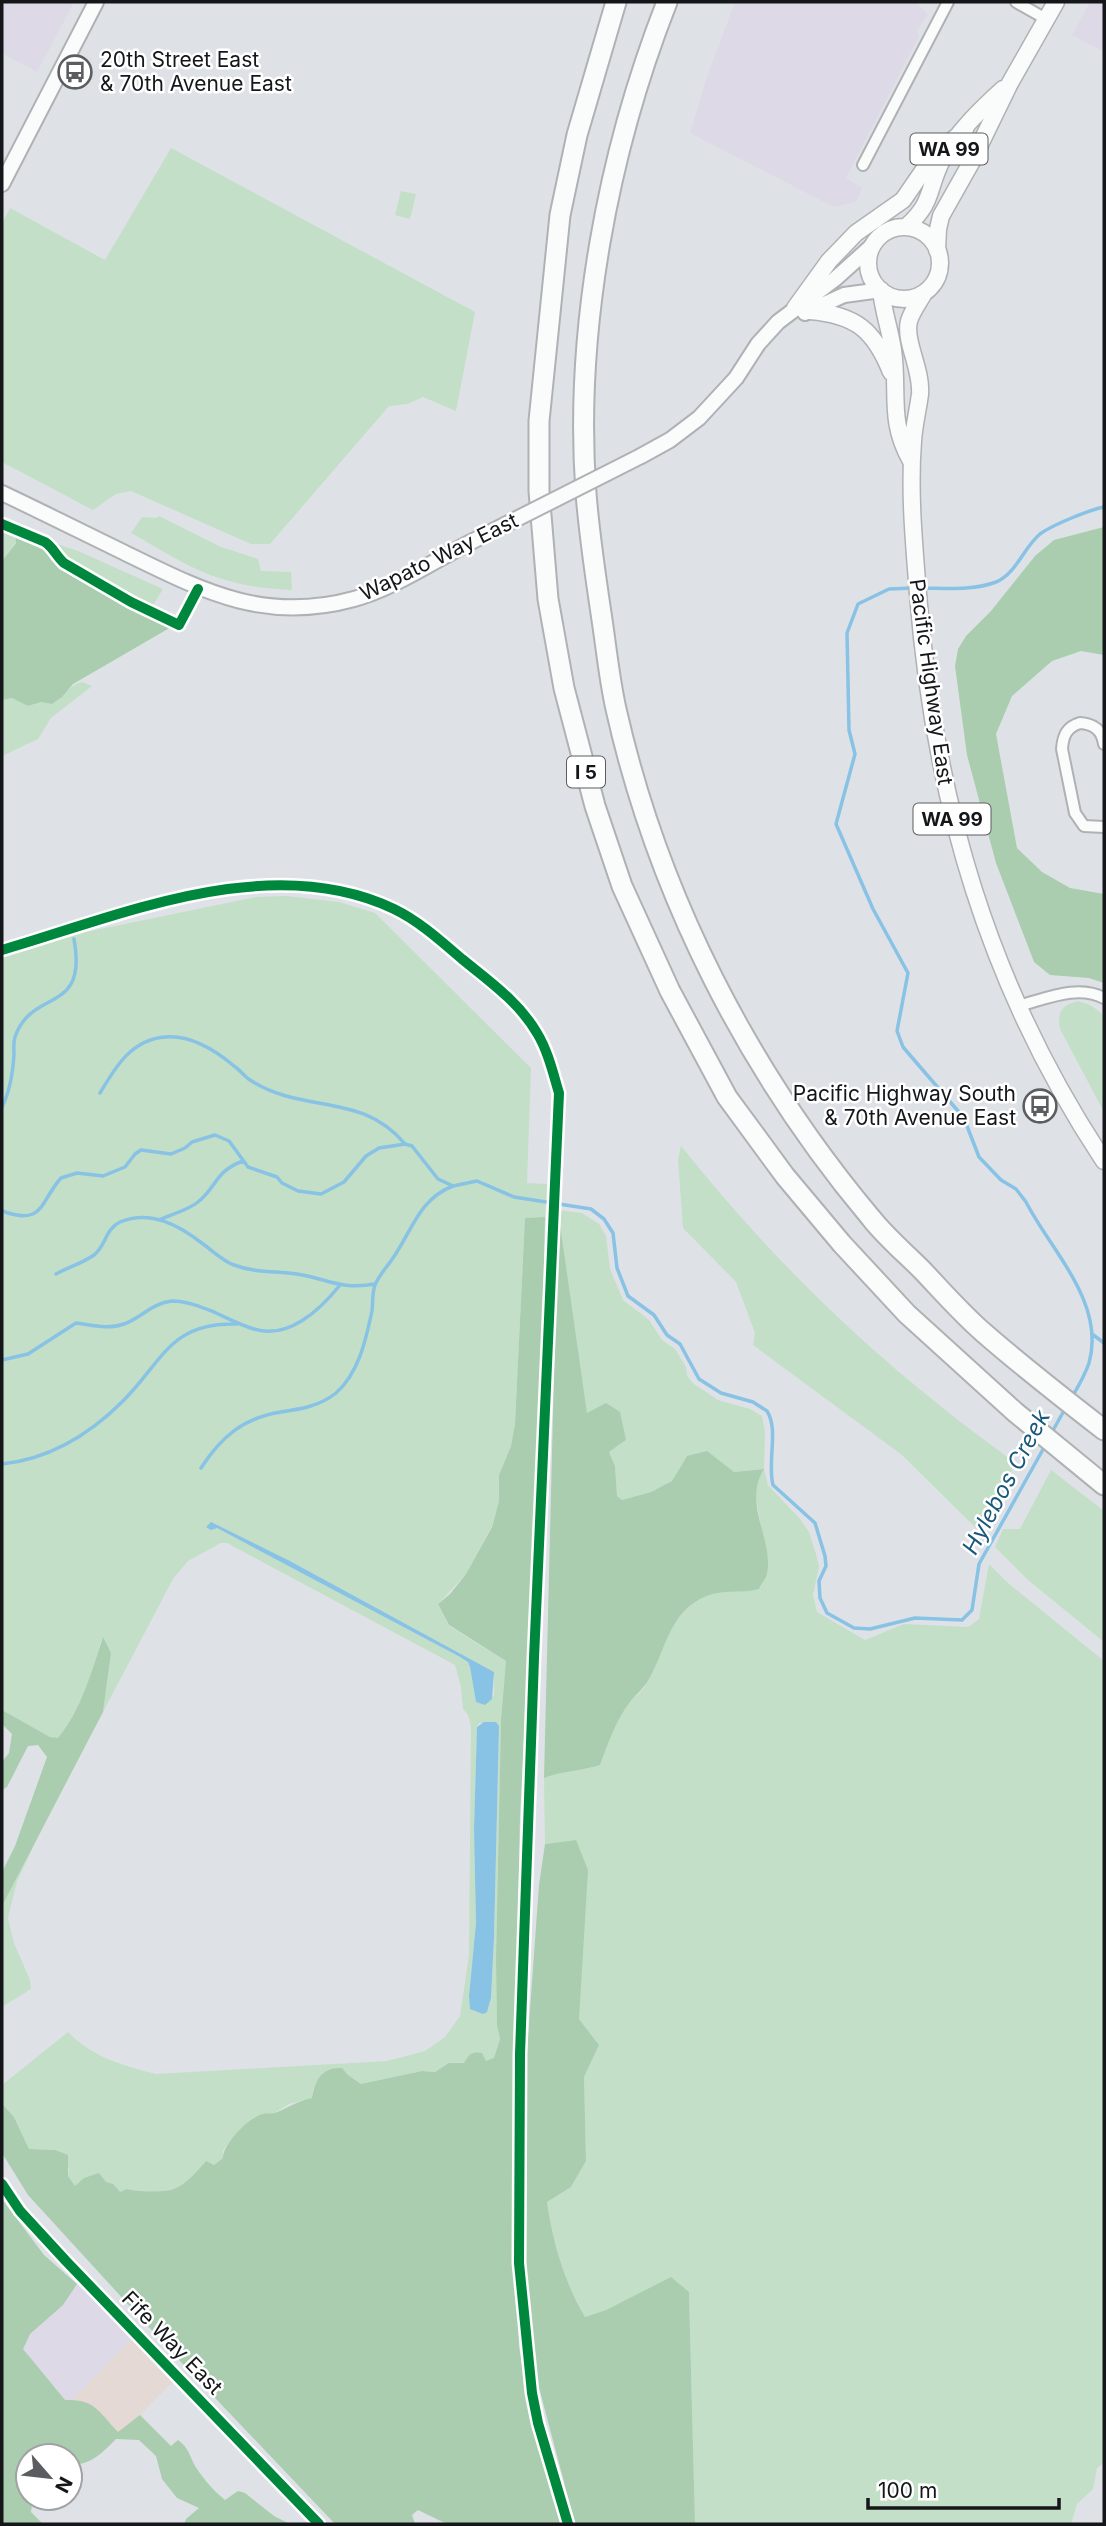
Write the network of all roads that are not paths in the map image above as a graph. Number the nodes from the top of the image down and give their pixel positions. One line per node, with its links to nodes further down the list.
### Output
1 (96, 2): 11 (main road)
2 (616, 2): 27 (highway, I 5)
3 (667, 2): 26 (highway, I 5)
4 (948, 2): 10 (street)
5 (1016, 2): 7 (street)
6 (1056, 2): 7 (main road, WA 99)
7 (1046, 19): 8 (main road, WA 99)
8 (1010, 83): 9 (main road, WA 99); 14 (main road, WA 99)
9 (965, 130): 12 (main road, WA 99); 17 (main road)
10 (863, 165)
11 (2, 184)
12 (906, 227): 13 (main road, WA 99); 14 (main road)
13 (874, 244): 15 (main road, WA 99); 17 (main road, Wapato Way East)
14 (937, 250): 16 (main road, WA 99)
15 (881, 290): 16 (main road); 17 (main road, Wapato Way East); 18 (main road, Pacific Highway East / WA 99)
16 (923, 293): 19 (main road, Pacific Highway East / WA 99)
17 (797, 311): 18 (main road); 20 (main road, Wapato Way East, bridge)
18 (894, 390): 19 (main road, Pacific Highway East / WA 99)
19 (912, 464): 24 (main road, Pacific Highway East / WA 99)
20 (2, 493)
21 (1104, 744): 22 (street)
22 (1104, 828)
23 (1104, 998): 24 (street)
24 (1018, 1006): 25 (main road, Pacific Highway East / WA 99)
25 (1104, 1161)
26 (1102, 1428)
27 (1104, 1485)
28 (2, 2184): 29 (street, Fife Way East)
29 (318, 2524)

